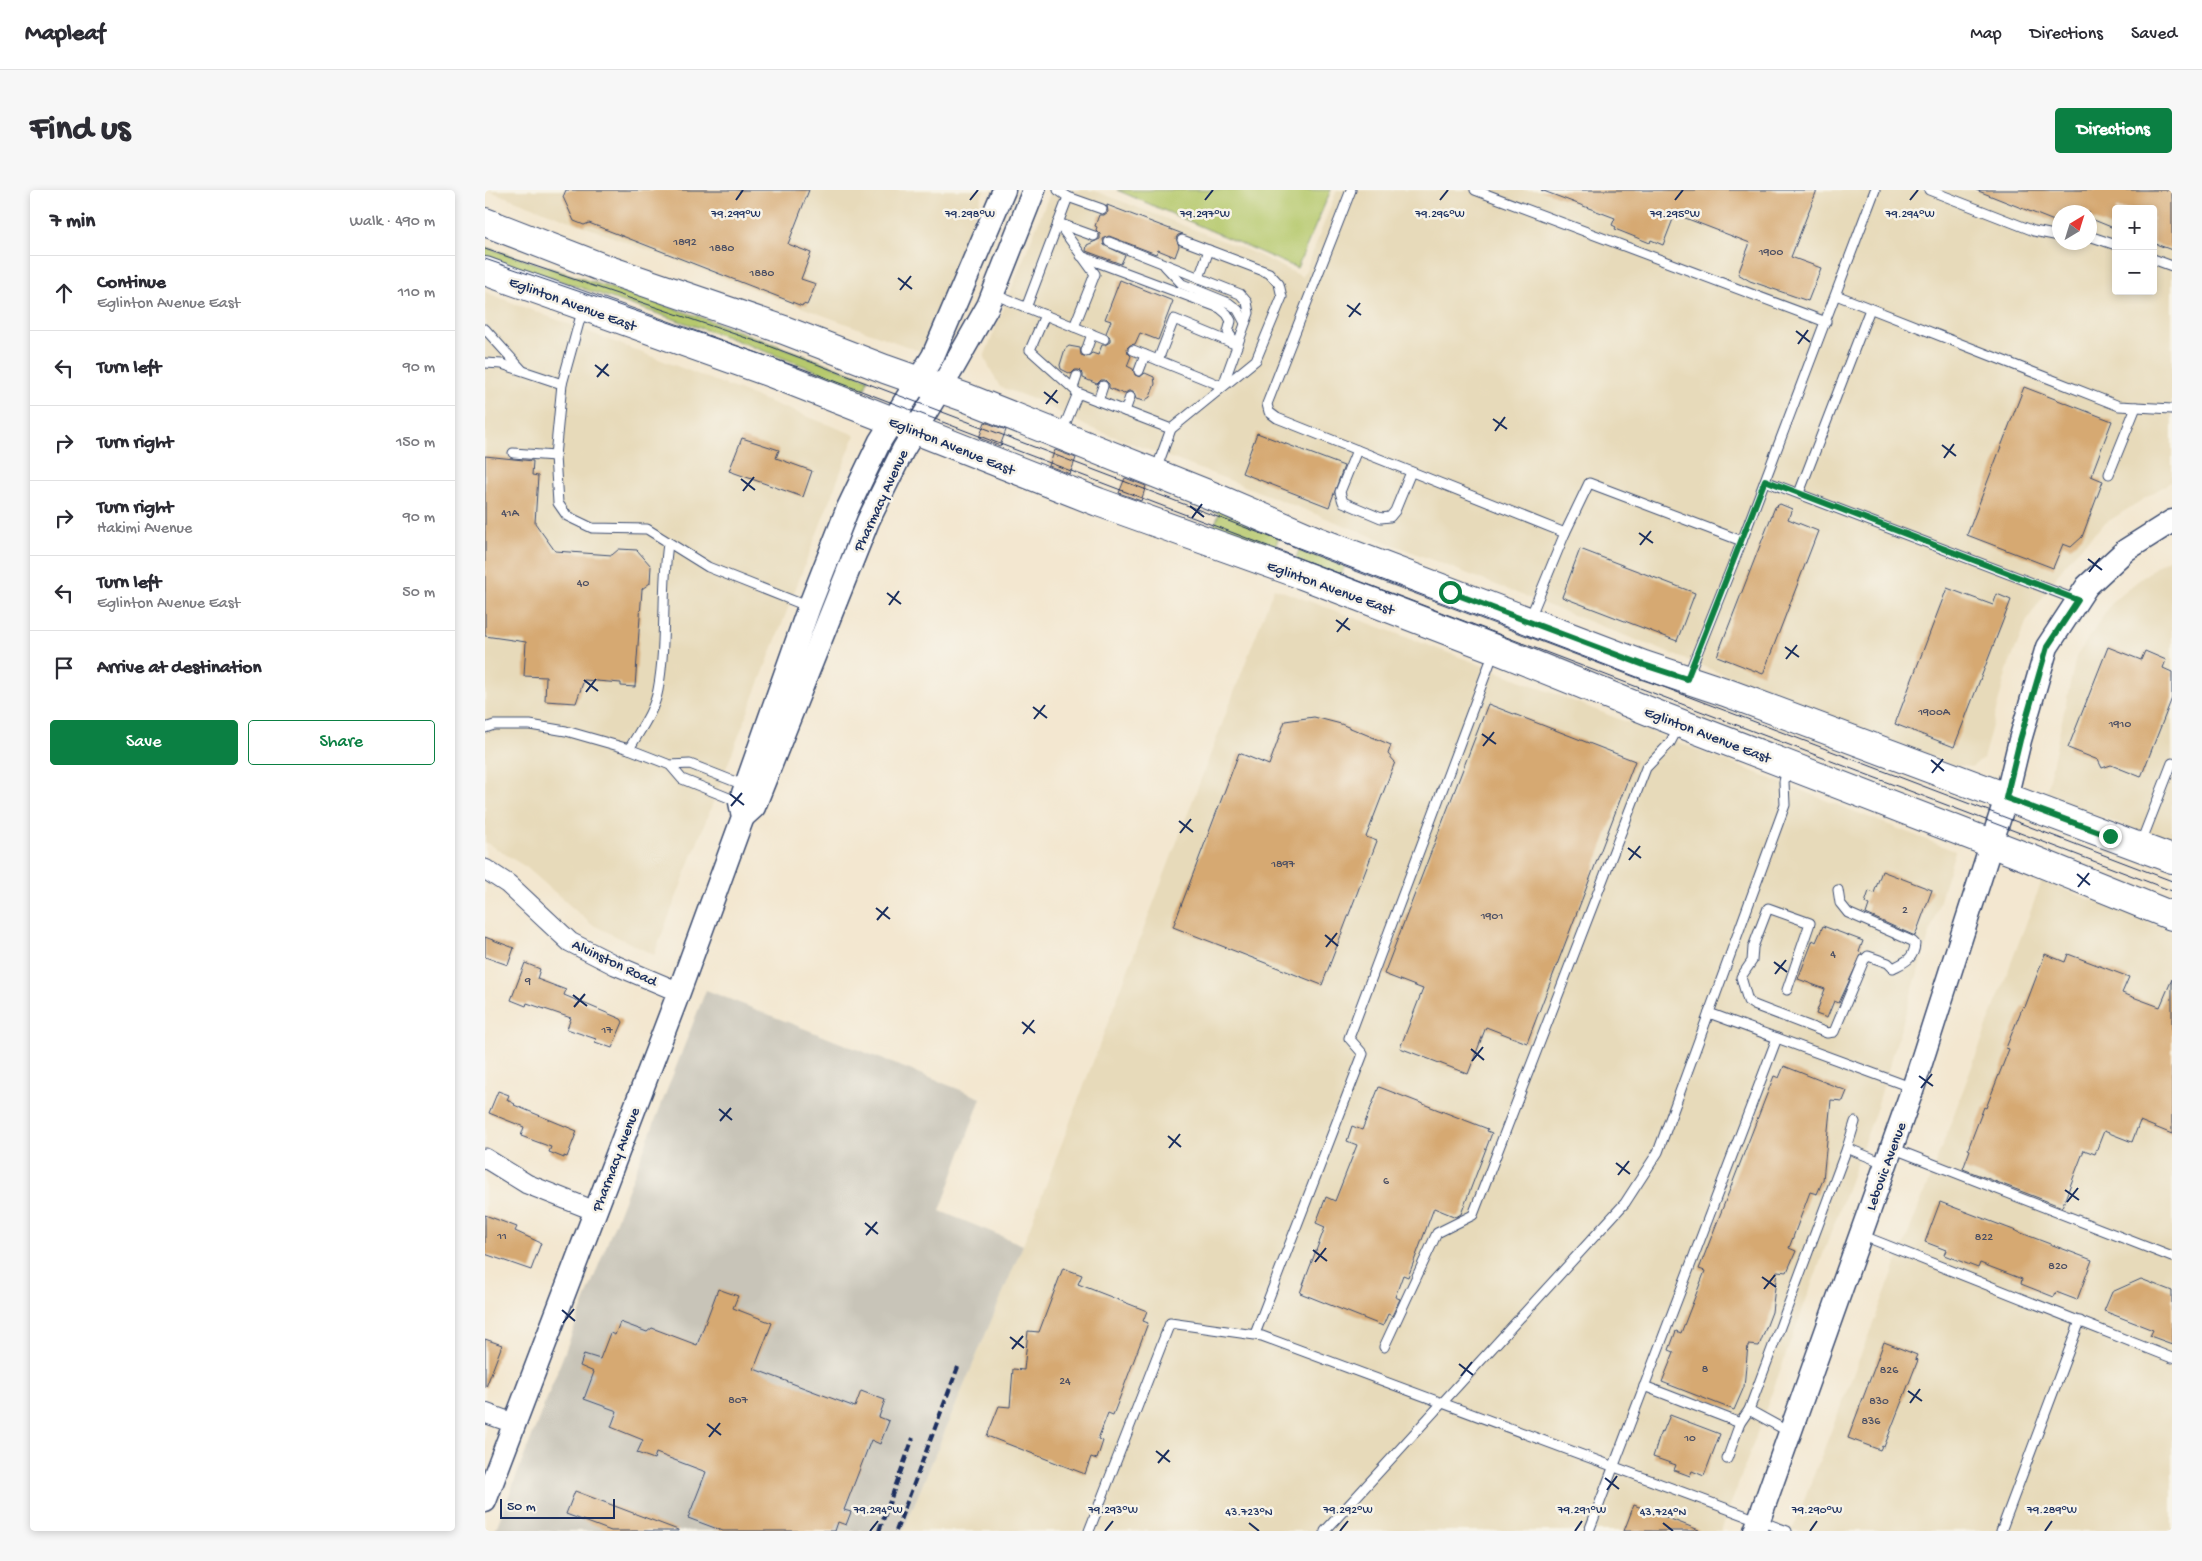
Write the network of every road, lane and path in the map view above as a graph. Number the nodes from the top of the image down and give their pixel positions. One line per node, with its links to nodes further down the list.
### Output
1 (1004, 190): 47 (street, Pharmacy Avenue)
2 (1034, 190): 25 (street, Pharmacy Avenue)
3 (1058, 190): 8 (lane)
4 (1351, 190): 59 (lane)
5 (1475, 190): 31 (lane)
6 (1875, 190): 26 (lane)
7 (1929, 190): 12 (lane)
8 (1068, 197): 9 (lane); 11 (lane)
9 (1101, 209)
10 (485, 222): 47 (main road)
11 (1058, 222): 13 (lane); 19 (lane); 28 (lane)
12 (2052, 235)
13 (1094, 236)
14 (2097, 238): 17 (lane)
15 (1182, 240): 18 (lane)
16 (1109, 242): 21 (lane)
17 (2112, 243)
18 (1209, 250): 24 (lane); 49 (lane)
19 (1081, 256): 33 (lane); 37 (lane)
20 (2157, 260): 22 (lane)
21 (1162, 264): 24 (lane); 32 (lane)
22 (2172, 266)
23 (485, 271): 27 (main road, Eglinton Avenue East)
24 (1199, 278): 32 (lane)
25 (992, 294): 28 (lane); 47 (street, Pharmacy Avenue)
26 (1836, 295): 29 (lane); 31 (lane)
27 (583, 308): 46 (lane); 56 (main road, Eglinton Avenue East)
28 (1026, 308): 30 (lane)
29 (1870, 309): 53 (lane); 66 (lane)
30 (1045, 315): 33 (lane); 50 (lane)
31 (1827, 322): 65 (lane)
32 (1245, 323): 37 (lane)
33 (1074, 327): 35 (lane)
34 (485, 330): 43 (lane)
35 (1092, 334): 36 (lane); 38 (lane)
36 (1104, 339)
37 (1237, 345): 41 (lane); 49 (lane)
38 (1086, 350)
39 (1133, 350): 40 (lane)
40 (1145, 355): 41 (lane); 44 (lane)
41 (1158, 360): 49 (lane)
42 (485, 363): 43 (lane)
43 (523, 371): 46 (lane)
44 (1139, 371)
45 (1077, 376): 50 (lane)
46 (562, 384): 61 (lane)
47 (929, 385): 56 (street, Pharmacy Avenue); 58 (main road)
48 (1103, 386): 52 (lane)
49 (1223, 386): 57 (lane)
50 (1076, 390): 52 (lane); 58 (lane)
51 (1130, 396): 55 (lane)
52 (1098, 401): 55 (lane)
53 (2136, 407): 54 (lane); 64 (lane)
54 (2172, 409)
55 (1125, 411): 57 (lane)
56 (903, 426): 72 (street, Pharmacy Avenue); 74 (main road, Eglinton Avenue East); 83 (street, Pharmacy Avenue)
57 (1171, 429): 63 (lane)
58 (1061, 434): 63 (main road)
59 (1357, 450): 62 (lane); 62 (lane)
60 (513, 453): 61 (lane)
61 (555, 456): 70 (lane)
62 (1411, 472): 68 (lane)
63 (1155, 473): 73 (main road)
64 (2109, 474)
65 (1765, 480): 66 (lane); 69 (lane)
66 (1799, 493): 71 (lane)
67 (2172, 521): 71 (street, Lebovic Avenue)
68 (1565, 533): 69 (lane); 73 (lane)
69 (1742, 541): 75 (lane)
70 (668, 544): 72 (lane); 78 (lane)
71 (2078, 600): 82 (street, Lebovic Avenue)
72 (809, 607): 83 (street, Pharmacy Avenue)
73 (1529, 622): 75 (main road)
74 (1495, 649): 76 (main road, Eglinton Avenue East); 103 (lane)
75 (1687, 679): 82 (main road)
76 (1681, 724): 81 (main road, Eglinton Avenue East); 104 (lane)
77 (485, 728): 78 (lane)
78 (629, 749): 80 (lane)
79 (2172, 764): 85 (lane)
80 (670, 765): 83 (lane); 83 (lane)
81 (1787, 765): 84 (main road, Eglinton Avenue East); 92 (lane)
82 (2006, 798): 84 (street, Lebovic Avenue); 85 (main road)
83 (749, 801): 91 (street, Pharmacy Avenue)
84 (1991, 844): 89 (main road, Eglinton Avenue East); 94 (street, Lebovic Avenue)
85 (2139, 847): 86 (main road)
86 (2172, 860)
87 (485, 869): 91 (street, Alvinston Road)
88 (1838, 890): 90 (lane)
89 (2172, 916)
90 (1787, 990)
91 (679, 992): 99 (street, Pharmacy Avenue)
92 (1709, 1013): 93 (lane); 107 (lane)
93 (1777, 1038): 94 (lane); 106 (lane)
94 (1913, 1088): 97 (street, Lebovic Avenue)
95 (1855, 1122): 96 (lane)
96 (1847, 1148): 97 (lane); 108 (lane)
97 (1889, 1156): 100 (street, Lebovic Avenue); 101 (lane)
98 (485, 1158): 99 (street)
99 (595, 1211): 110 (street, Pharmacy Avenue)
100 (1861, 1235): 102 (lane); 112 (street, Lebovic Avenue)
101 (2172, 1257)
102 (2079, 1321): 105 (lane); 121 (lane)
103 (1255, 1334): 107 (lane); 117 (lane)
104 (1384, 1347)
105 (2172, 1358)
106 (1644, 1386): 111 (lane); 114 (lane)
107 (1442, 1402): 114 (lane); 118 (lane)
108 (1749, 1410): 111 (lane); 112 (lane)
109 (485, 1413): 110 (street)
110 (513, 1423): 115 (street, Pharmacy Avenue)
111 (1740, 1423): 113 (lane)
112 (1790, 1433): 116 (street, Lebovic Avenue)
113 (1727, 1459)
114 (1614, 1466): 116 (lane); 119 (lane)
115 (485, 1501)
116 (1757, 1526): 120 (lane)
117 (1089, 1531)
118 (1325, 1531)
119 (1589, 1531)
120 (1787, 1531)
121 (2001, 1531)

